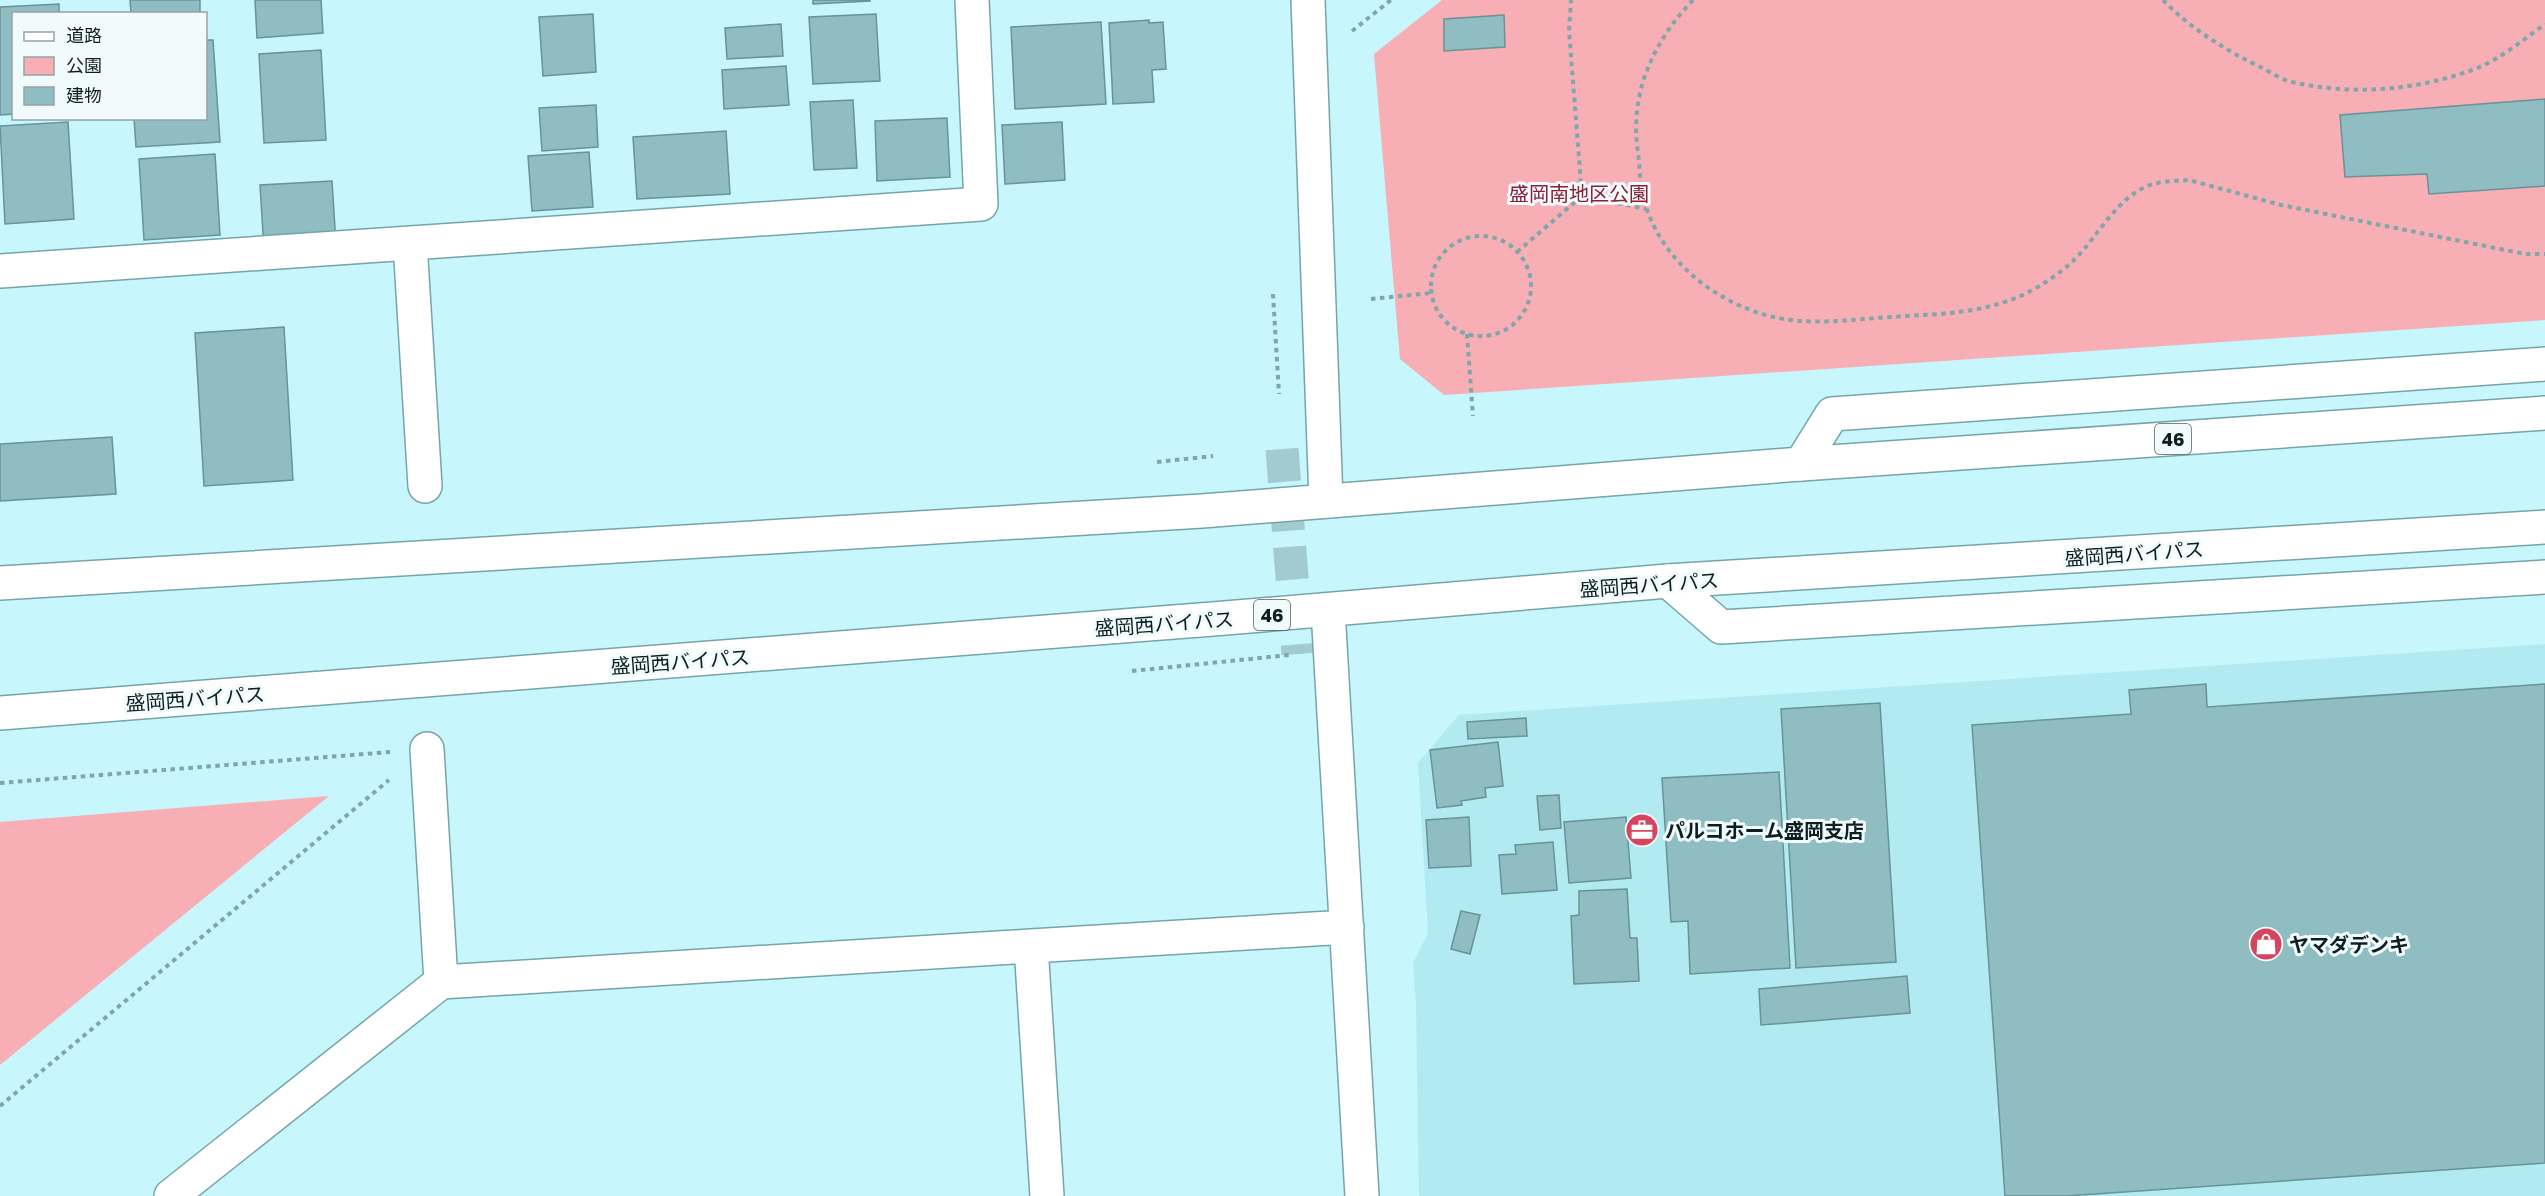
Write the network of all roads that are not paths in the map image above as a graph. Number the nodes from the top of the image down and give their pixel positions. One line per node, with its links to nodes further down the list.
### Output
1 (972, 0): 3 (main road)
2 (1308, 0): 9 (main road)
3 (410, 243): 4 (main road); 8 (main road)
4 (0, 271)
5 (2545, 364): 7 (main road)
6 (2545, 413): 7 (main road, 46)
7 (1801, 464): 9 (main road, 46)
8 (425, 486)
9 (1326, 501): 13 (main road, 46)
10 (2545, 527): 12 (main road, 盛岡西バイパス / 46)
11 (2545, 577): 12 (main road)
12 (1668, 581): 14 (main road, 盛岡西バイパス / 46)
13 (0, 583)
14 (1328, 610): 15 (main road, 盛岡西バイパス / 46); 17 (main road)
15 (0, 713)
16 (427, 749): 19 (main road)
17 (1347, 927): 18 (main road); 22 (main road)
18 (1031, 946): 19 (main road); 21 (main road)
19 (441, 982): 20 (main road)
20 (171, 1196)
21 (1047, 1196)
22 (1362, 1196)

